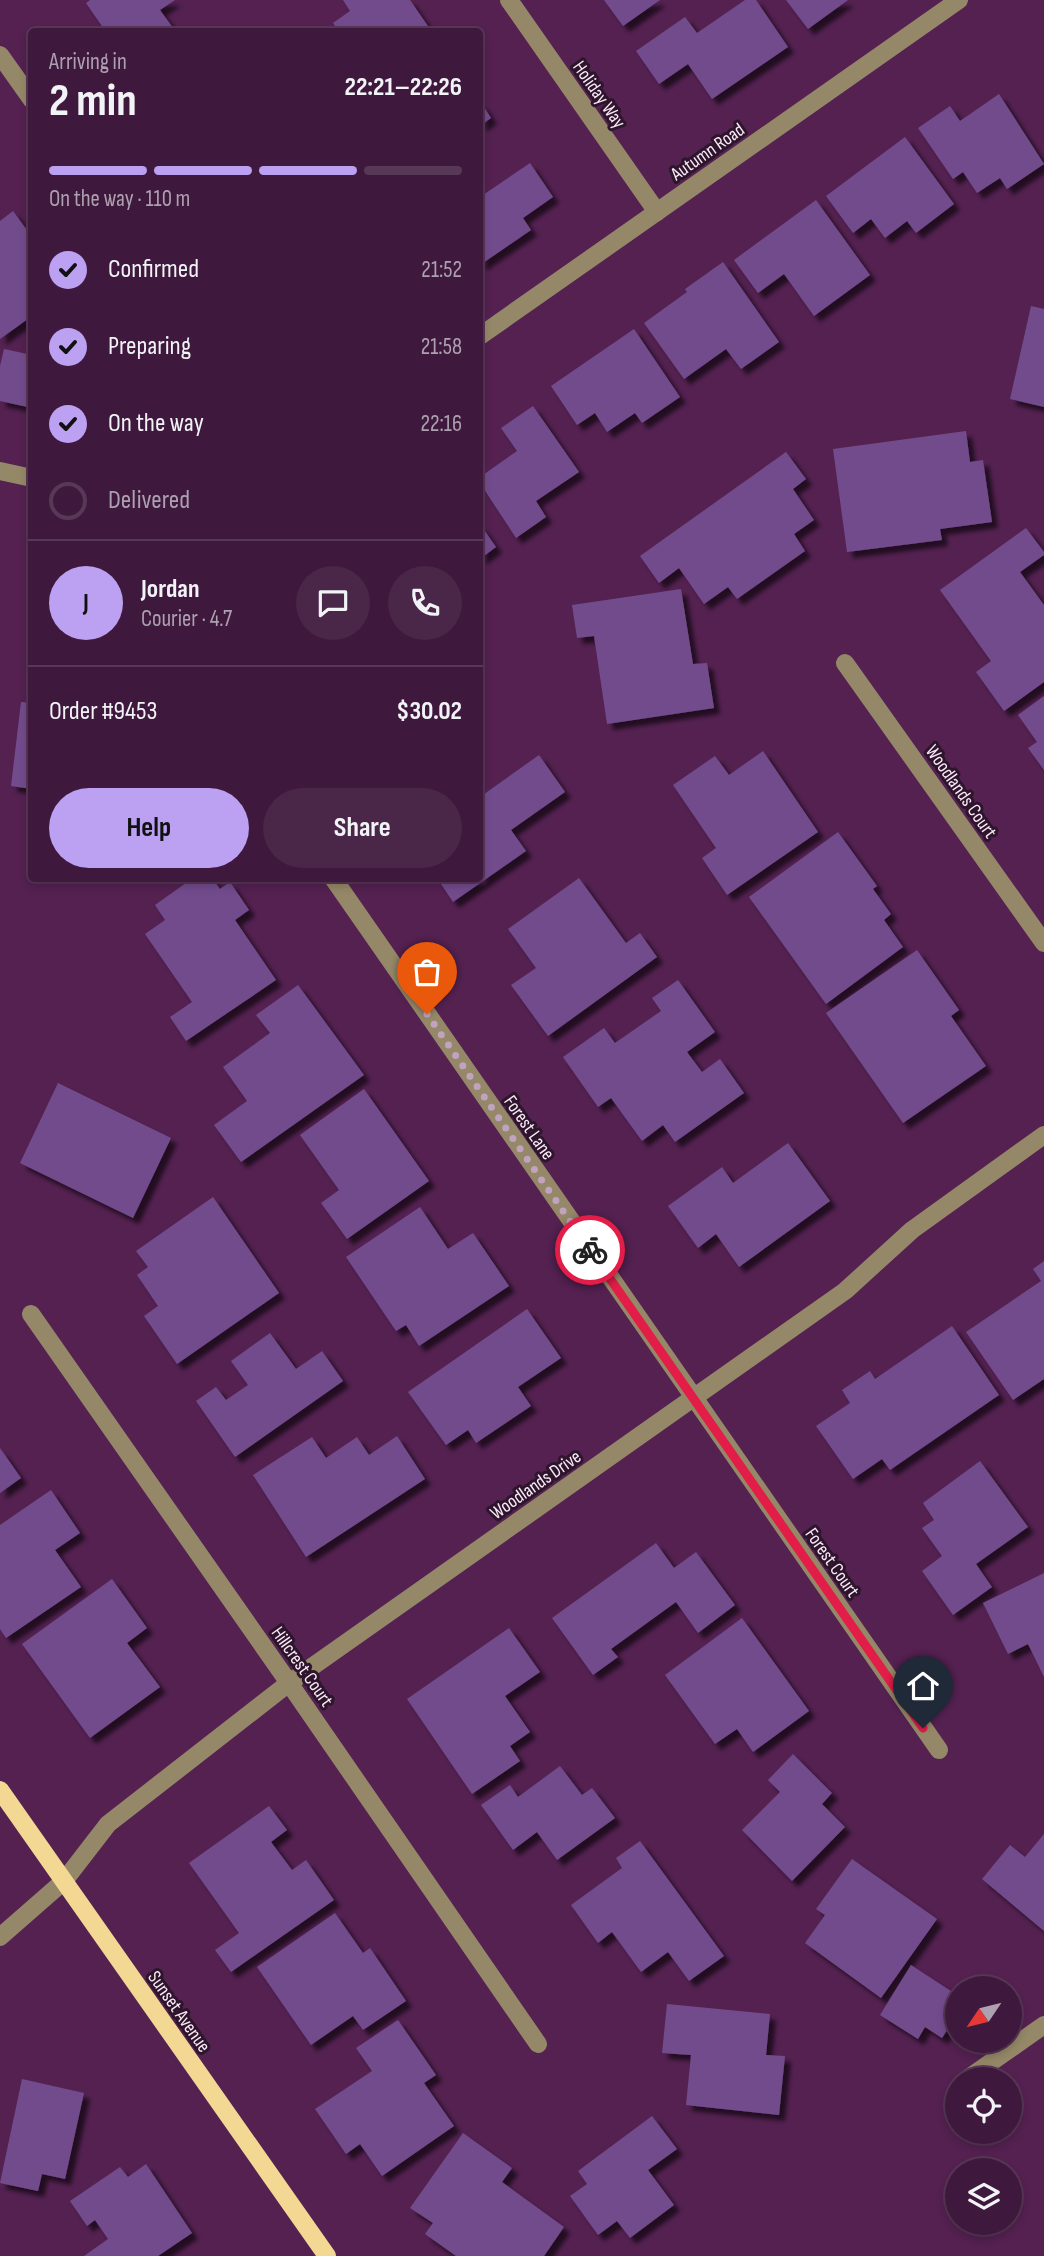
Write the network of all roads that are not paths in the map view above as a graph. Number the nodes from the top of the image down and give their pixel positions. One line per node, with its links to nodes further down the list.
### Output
1 (509, 0): 5 (street, Holiday Way)
2 (959, 0): 5 (street, Autumn Road)
3 (0, 55): 4 (street)
4 (28, 94)
5 (657, 212): 6 (street, Autumn Road)
6 (483, 334)
7 (0, 471): 8 (street)
8 (28, 477)
9 (845, 663): 11 (street, Woodlands Court)
10 (336, 882): 14 (street, Forest Lane)
11 (1044, 943)
12 (1044, 1135): 14 (street, Woodlands Drive)
13 (31, 1314): 15 (street, Hillcrest Court)
14 (693, 1398): 15 (street, Woodlands Drive); 16 (street, Forest Court)
15 (289, 1683): 18 (street, Woodlands Drive); 21 (street, Hillcrest Court)
16 (939, 1750)
17 (0, 1790): 18 (main road, Sunset Avenue)
18 (64, 1881): 19 (street, Woodlands Drive); 23 (main road, Sunset Avenue)
19 (0, 1937)
20 (1044, 2025): 22 (street)
21 (538, 2044)
22 (984, 2067)
23 (327, 2256)

